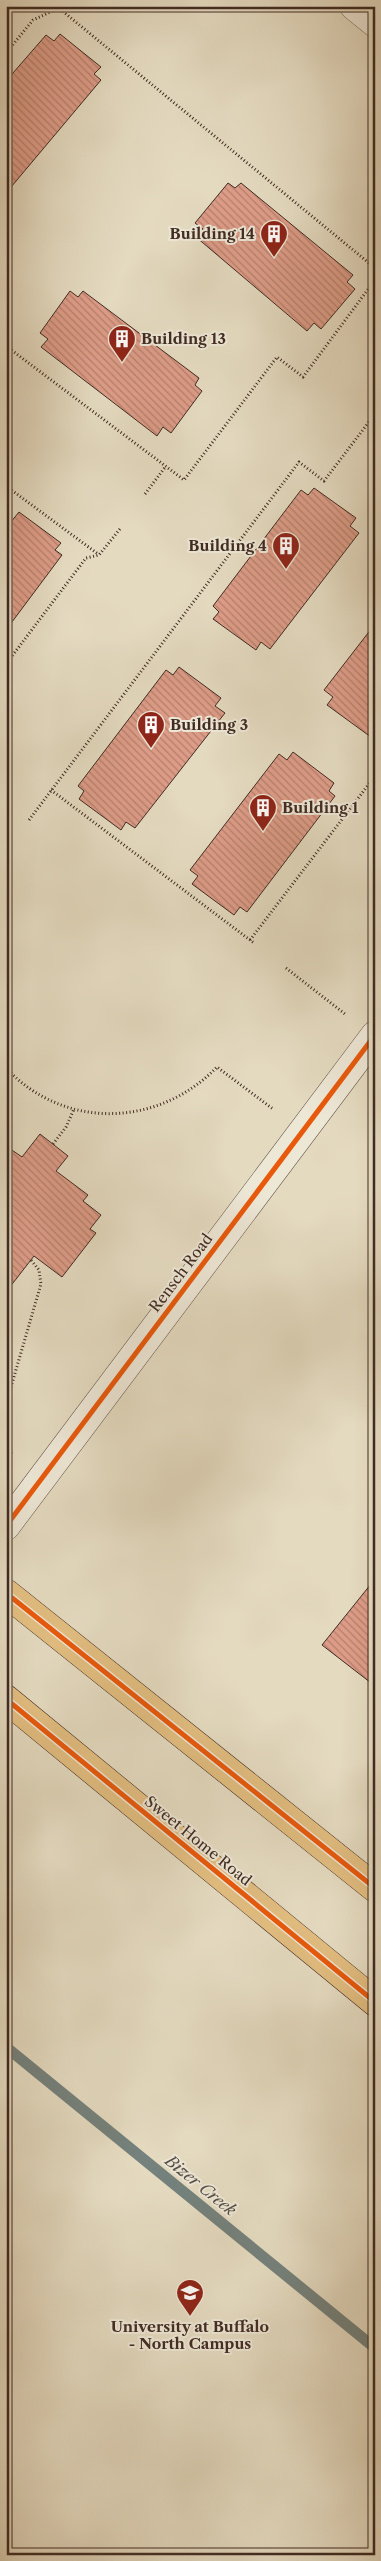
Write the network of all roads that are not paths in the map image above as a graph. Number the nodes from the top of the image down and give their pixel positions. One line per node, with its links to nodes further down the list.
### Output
1 (354, 6): 2 (street)
2 (375, 23)
3 (375, 1035): 4 (street, Rensch Road)
4 (6, 1526)
5 (6, 1593): 7 (main road)
6 (6, 1699): 8 (main road, Sweet Home Road)
7 (375, 1888)
8 (375, 2002)

